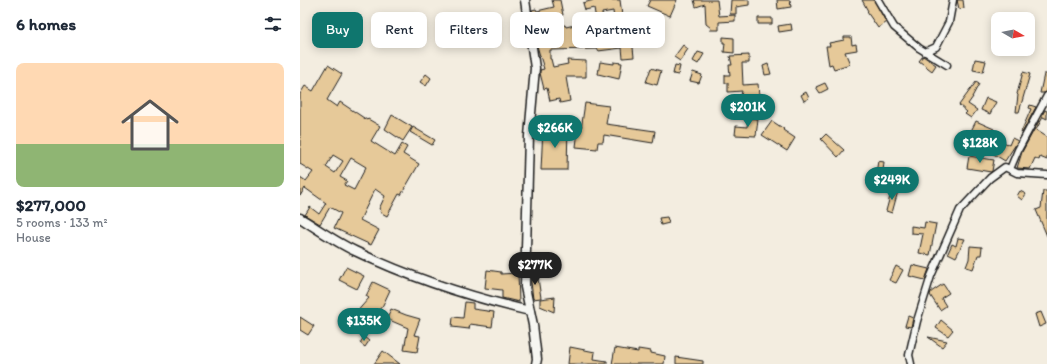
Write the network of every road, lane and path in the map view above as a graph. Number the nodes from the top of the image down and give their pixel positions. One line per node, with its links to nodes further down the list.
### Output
1 (526, 0): 10 (street)
2 (878, 0): 4 (street)
3 (953, 0): 4 (street)
4 (925, 52): 5 (street)
5 (947, 65)
6 (1047, 96): 7 (street)
7 (1010, 169): 8 (street); 12 (street)
8 (1047, 175)
9 (300, 218): 10 (street)
10 (530, 311): 11 (street)
11 (536, 364)
12 (910, 364)

